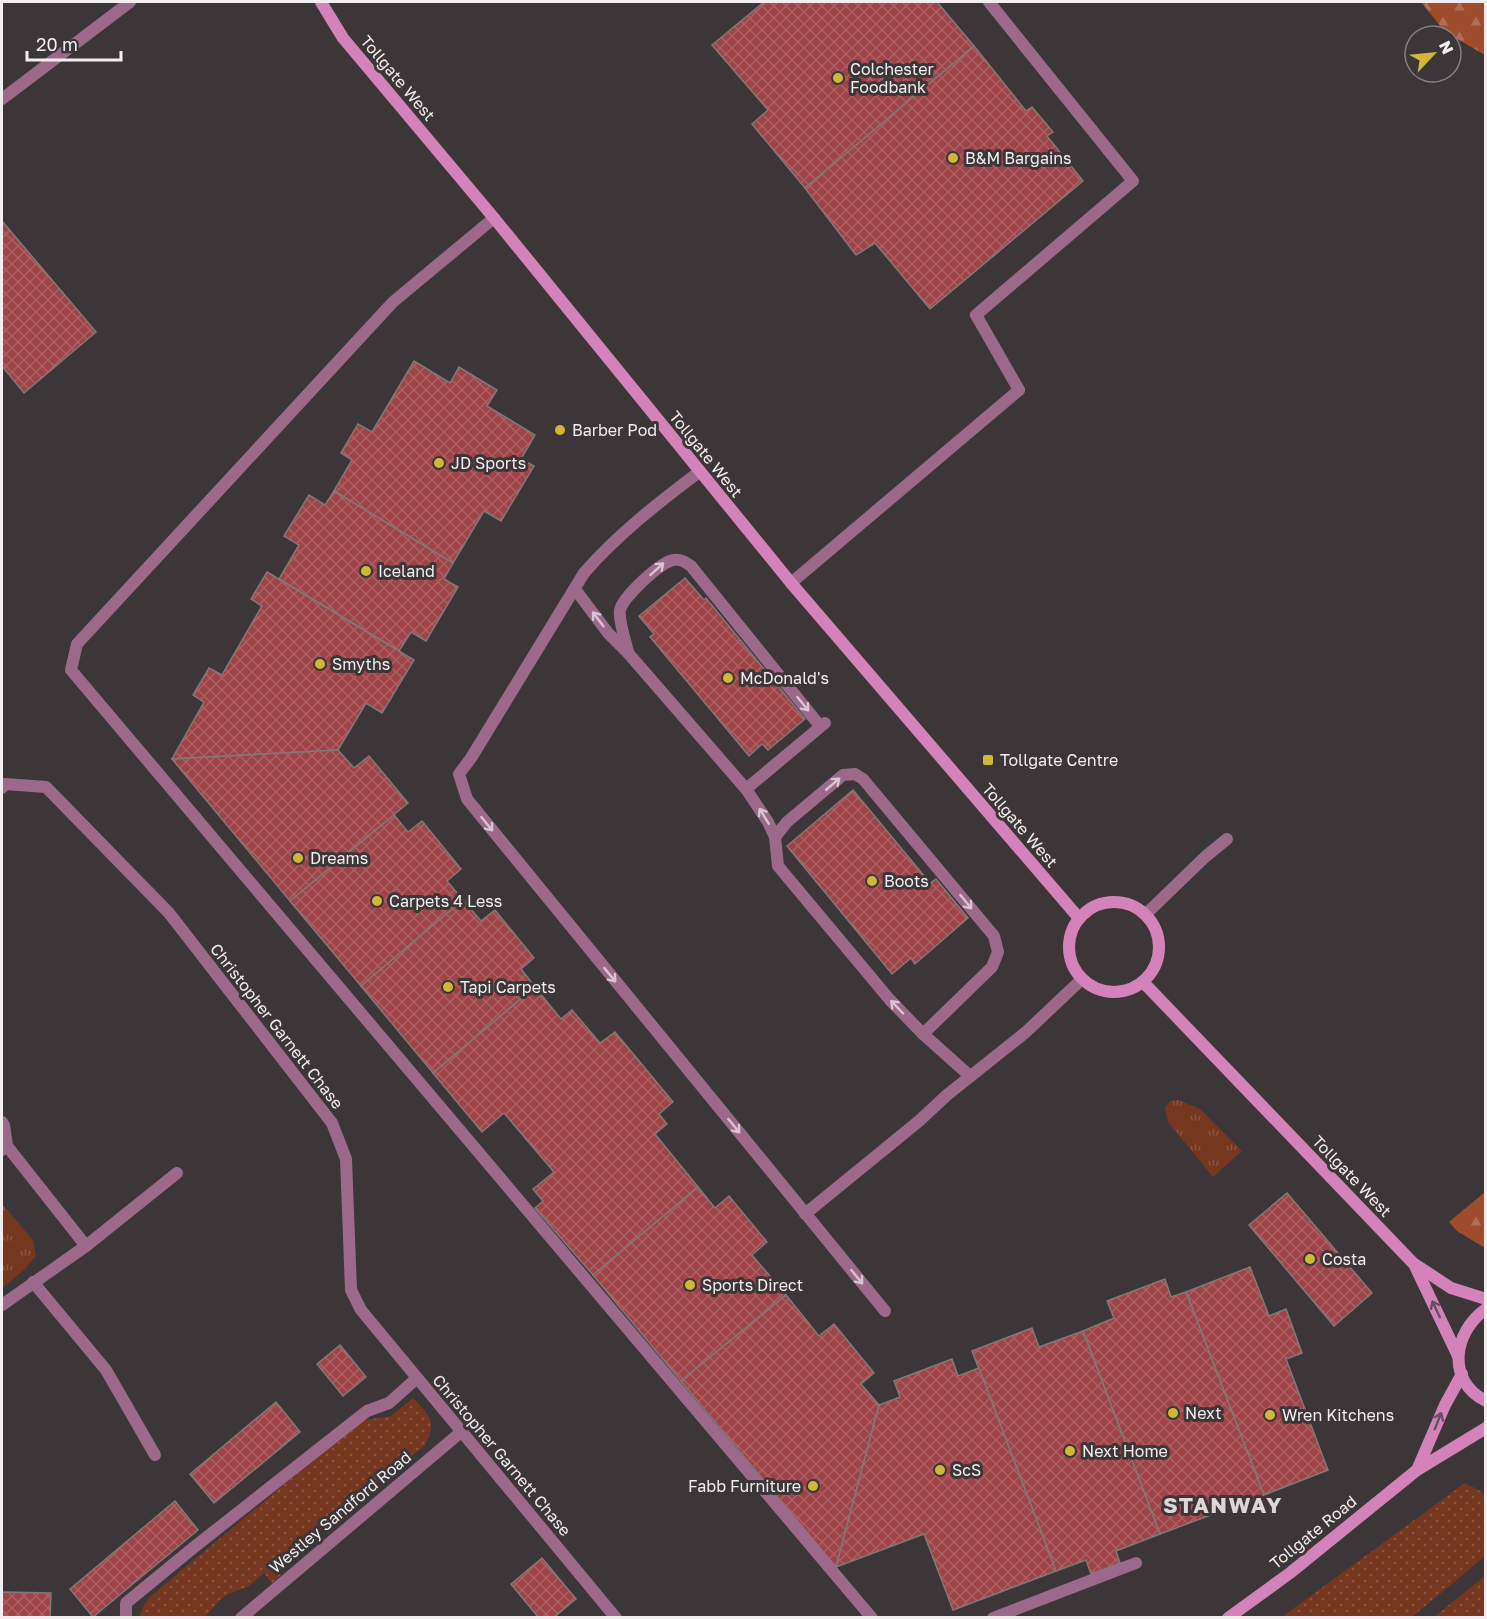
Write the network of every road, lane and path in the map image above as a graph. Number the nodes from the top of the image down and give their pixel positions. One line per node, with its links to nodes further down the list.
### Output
1 (130, 2): 4 (street)
2 (321, 2): 5 (street, Tollgate West)
3 (989, 2): 7 (street)
4 (2, 99)
5 (494, 218): 6 (street, Tollgate West); 43 (street)
6 (699, 472): 7 (street, Tollgate West); 8 (street)
7 (791, 583): 15 (street, Tollgate West)
8 (575, 589): 9 (street, one-way to 8); 23 (street, one-way to 23)
9 (628, 653): 11 (street); 11 (street, one-way to 11)
10 (3, 784): 33 (street, Christopher Garnett Chase)
11 (746, 789): 12 (street, one-way to 11)
12 (775, 837): 18 (street, one-way to 12); 18 (street, one-way to 18)
13 (1227, 839): 14 (street)
14 (1146, 914): 15 (street); 17 (street)
15 (1078, 917): 16 (street)
16 (1082, 979): 17 (street); 19 (street)
17 (1143, 982): 25 (street, Tollgate West)
18 (923, 1034): 19 (street)
19 (969, 1076): 23 (street)
20 (2, 1122): 21 (street)
21 (4, 1148): 24 (street)
22 (177, 1173): 24 (street)
23 (805, 1214): 30 (street, one-way to 30)
24 (86, 1246): 26 (street)
25 (1413, 1263): 27 (street, Tollgate West); 31 (street, Tollgate West, one-way to 25)
26 (33, 1282): 28 (street); 37 (street)
27 (1485, 1299)
28 (2, 1305)
29 (1485, 1308): 31 (street)
30 (885, 1311)
31 (1458, 1356): 32 (street)
32 (1462, 1374): 34 (street); 38 (street, Tollgate Road, one-way to 32)
33 (417, 1378): 36 (street, Christopher Garnett Chase); 40 (street)
34 (1485, 1401)
35 (1485, 1428): 38 (street, Tollgate Road)
36 (461, 1432): 41 (street, Westley Sandford Road); 42 (street, Christopher Garnett Chase)
37 (154, 1455)
38 (1417, 1470): 45 (street, Tollgate Road)
39 (1136, 1563): 44 (street)
40 (126, 1617)
41 (241, 1617)
42 (616, 1617)
43 (872, 1617)
44 (993, 1617)
45 (1228, 1617)

